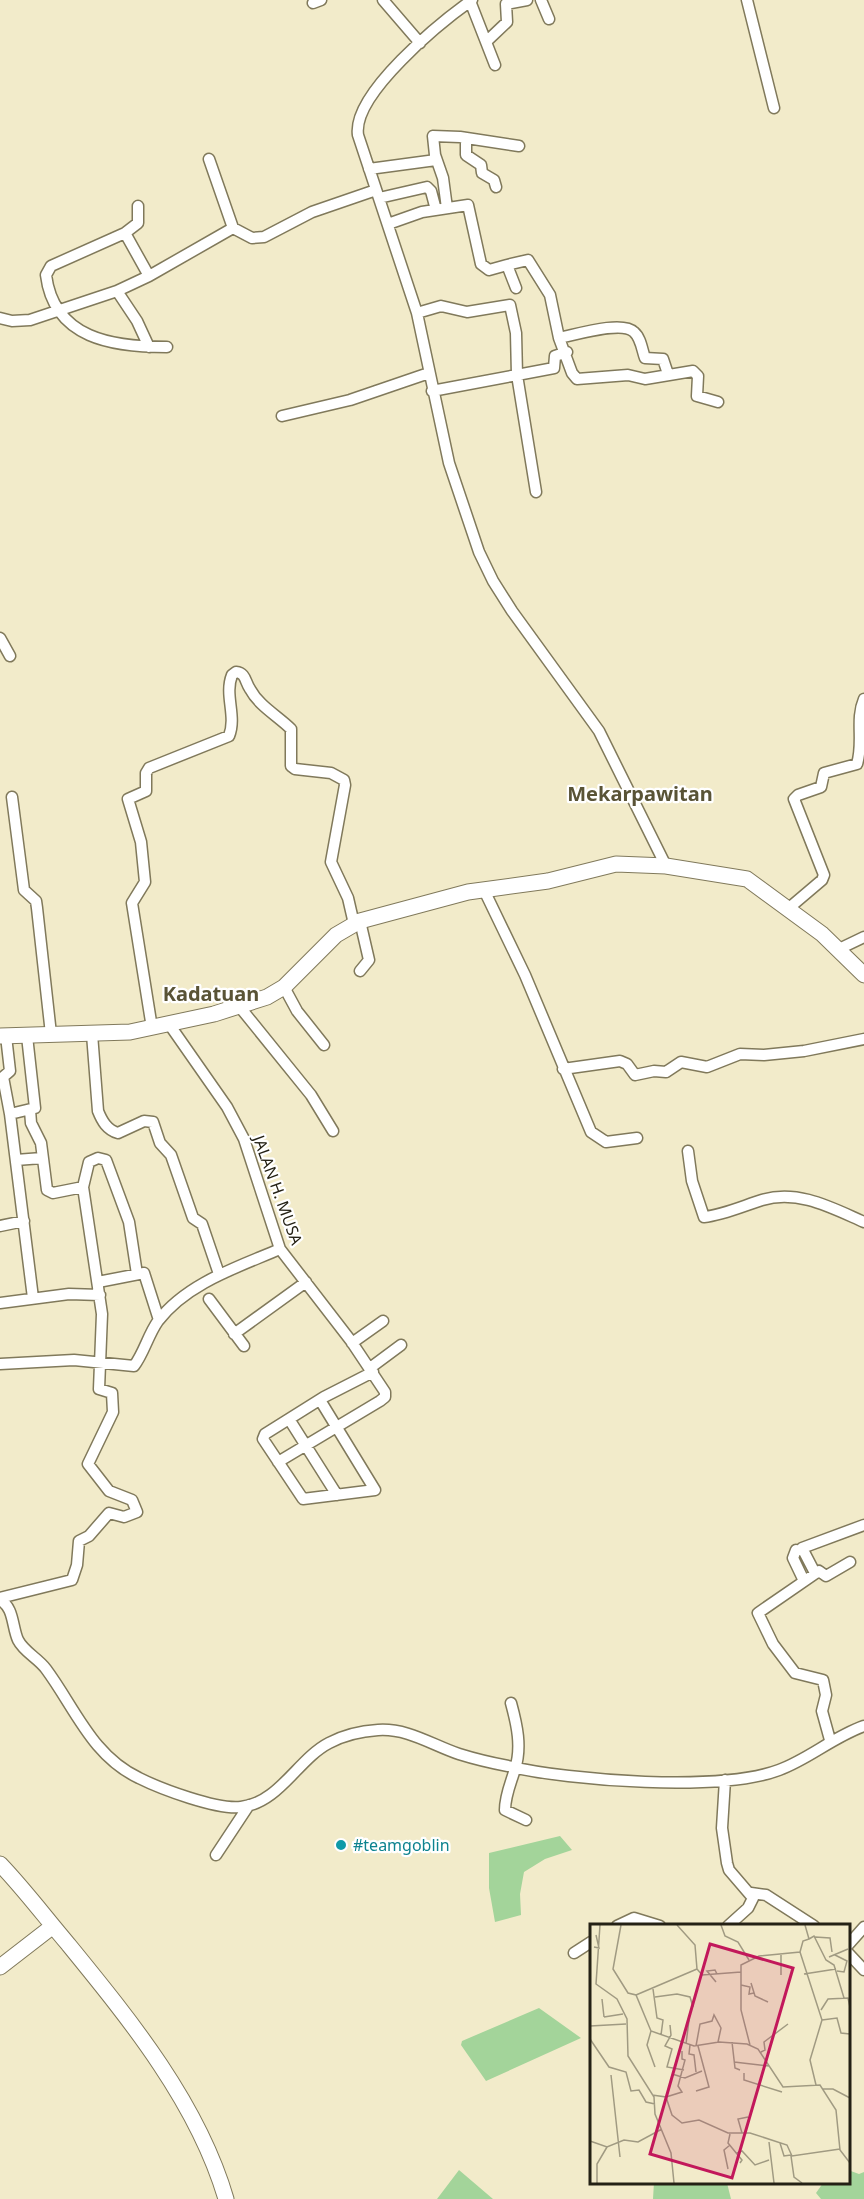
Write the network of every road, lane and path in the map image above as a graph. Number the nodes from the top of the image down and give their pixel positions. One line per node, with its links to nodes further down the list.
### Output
1 (383, 0): 8 (street)
2 (526, 0): 7 (street)
3 (541, 0): 6 (street)
4 (747, 0): 10 (street)
5 (471, 1): 7 (street); 8 (street)
6 (549, 19)
7 (487, 41): 9 (street)
8 (420, 43): 15 (street)
9 (495, 65)
10 (774, 108)
11 (466, 138): 12 (street); 14 (street); 16 (street)
12 (519, 146)
13 (209, 159): 21 (street)
14 (436, 160): 15 (street); 19 (street)
15 (369, 169): 17 (street)
16 (496, 187)
17 (378, 194): 19 (street); 20 (street); 21 (street)
18 (138, 207): 22 (street)
19 (441, 209): 20 (street); 23 (street)
20 (388, 224): 28 (street)
21 (233, 228): 24 (street)
22 (124, 233): 24 (street); 27 (street)
23 (507, 265): 25 (street); 30 (street)
24 (149, 276): 26 (street)
25 (516, 288)
26 (117, 291): 27 (street); 31 (street)
27 (56, 311): 29 (street); 31 (street)
28 (417, 313): 34 (street); 36 (street)
29 (0, 318)
30 (560, 338): 33 (street); 35 (street)
31 (149, 347): 32 (street)
32 (167, 347)
33 (567, 352): 35 (street); 36 (street)
34 (429, 374): 37 (street); 39 (street)
35 (668, 374): 38 (street)
36 (517, 375): 37 (street); 40 (street)
37 (432, 391): 45 (street)
38 (718, 402)
39 (282, 416)
40 (536, 492)
41 (0, 638): 42 (street)
42 (10, 656)
43 (864, 699): 47 (street)
44 (12, 797): 57 (street)
45 (666, 866): 46 (street); 47 (street)
46 (484, 890): 48 (street); 63 (street)
47 (789, 908): 50 (street)
48 (357, 922): 51 (street); 53 (street); 56 (street)
49 (864, 937): 50 (street)
50 (839, 949): 52 (street)
51 (360, 972)
52 (864, 975)
53 (284, 987): 54 (street); 62 (street)
54 (239, 1006): 55 (street); 66 (street)
55 (169, 1024): 56 (street); 75 (street, JALAN H. MUSA)
56 (152, 1028): 58 (street)
57 (51, 1034): 58 (street); 60 (street)
58 (92, 1034): 77 (street)
59 (3, 1036): 60 (street); 65 (street)
60 (27, 1036): 64 (street)
61 (864, 1039): 63 (street)
62 (324, 1045)
63 (563, 1069): 67 (street)
64 (30, 1110): 65 (street); 69 (street)
65 (10, 1114): 70 (street)
66 (333, 1131)
67 (637, 1138)
68 (688, 1151): 73 (street)
69 (42, 1158): 70 (street); 71 (street)
70 (16, 1160): 72 (street)
71 (83, 1187): 76 (street); 78 (street)
72 (24, 1221): 74 (street); 81 (street)
73 (864, 1222)
74 (0, 1226)
75 (280, 1249): 77 (street); 79 (street, JALAN H. MUSA)
76 (137, 1274): 78 (street); 84 (street)
77 (219, 1274): 84 (street)
78 (98, 1282): 80 (street)
79 (306, 1282): 86 (street); 87 (street, JALAN H. MUSA)
80 (100, 1295): 81 (street); 90 (street)
81 (33, 1299): 83 (street)
82 (209, 1299): 86 (street)
83 (0, 1303)
84 (159, 1320): 90 (street)
85 (383, 1321): 87 (street)
86 (234, 1334): 89 (street)
87 (352, 1343): 92 (street, JALAN H. MUSA)
88 (401, 1345): 92 (street)
89 (244, 1346)
90 (99, 1362): 91 (street); 104 (street)
91 (0, 1364)
92 (372, 1370): 93 (street); 95 (street, JALAN H. MUSA)
93 (320, 1400): 94 (street); 95 (street)
94 (289, 1419): 96 (street); 97 (street)
95 (337, 1427): 96 (street); 98 (street)
96 (305, 1444): 97 (street); 98 (street)
97 (278, 1462): 98 (street)
98 (338, 1496)
99 (864, 1525): 102 (street)
100 (796, 1550): 103 (street)
101 (850, 1562): 102 (street)
102 (815, 1574): 103 (street)
103 (804, 1581): 107 (street)
104 (0, 1599): 110 (street)
105 (511, 1703): 108 (street)
106 (864, 1726): 107 (street)
107 (830, 1740): 109 (street)
108 (516, 1768): 109 (street); 110 (street); 111 (street)
109 (724, 1780): 114 (street)
110 (249, 1805): 112 (street)
111 (526, 1820)
112 (216, 1855)
113 (0, 1864): 119 (street)
114 (751, 1893): 117 (street); 118 (street)
115 (621, 1924): 116 (street)
116 (654, 1924)
117 (730, 1924)
118 (811, 1924)
119 (53, 1926): 125 (street); 127 (street)
120 (864, 1927): 122 (street)
121 (590, 1943): 123 (street)
122 (849, 1944)
123 (574, 1953)
124 (849, 1954): 126 (street)
125 (0, 1968)
126 (864, 1970)
127 (226, 2199)

